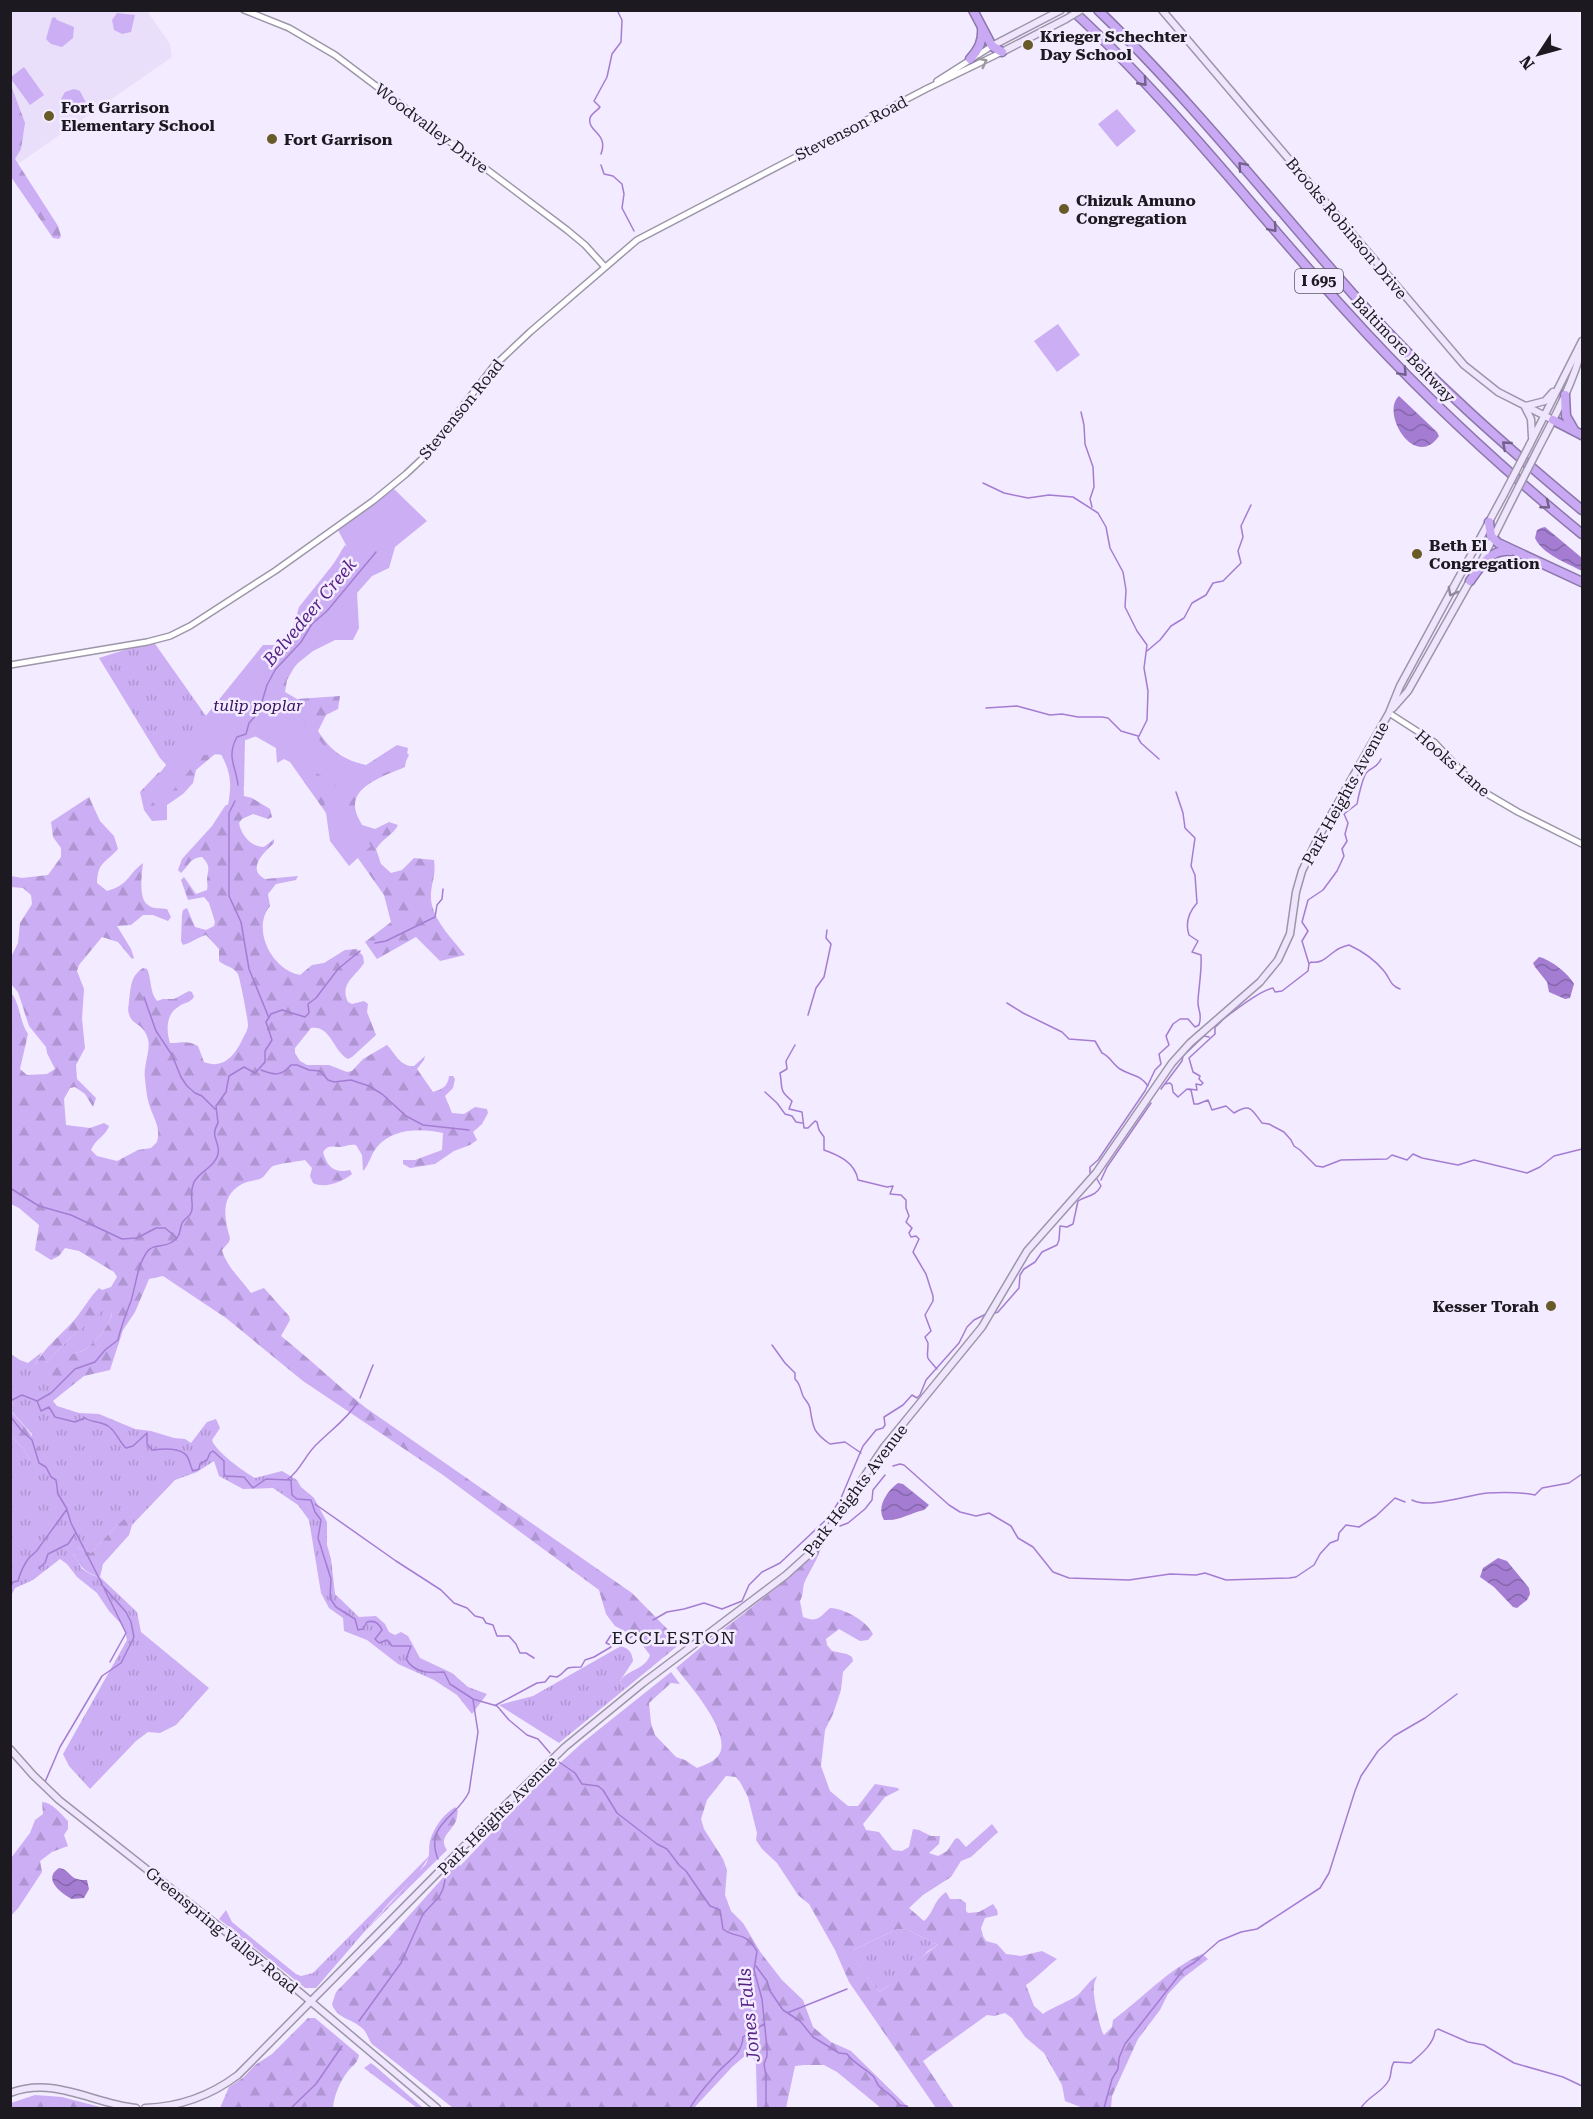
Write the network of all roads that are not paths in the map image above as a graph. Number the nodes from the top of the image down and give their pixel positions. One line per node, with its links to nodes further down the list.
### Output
1 (244, 10): 13 (street, Woodvalley Drive)
2 (973, 10): 8 (highway)
3 (1072, 10): 25 (highway, Baltimore Beltway / I 695, one-way to 25)
4 (1081, 10): 10 (main road, Stevenson Road, bridge)
5 (1098, 10): 23 (highway, Baltimore Beltway / I 695, one-way to 5)
6 (1162, 10): 18 (main road, Brooks Robinson Drive)
7 (1060, 11): 9 (main road, Stevenson Road)
8 (982, 27): 9 (highway); 11 (highway)
9 (992, 46): 10 (highway); 11 (street, Stevenson Road)
10 (1002, 52): 12 (street, Stevenson Road, one-way to 10)
11 (970, 59): 12 (street, Stevenson Road)
12 (926, 89): 13 (street, Stevenson Road)
13 (605, 267): 32 (street, Stevenson Road)
14 (1582, 341): 16 (main road, Park Heights Avenue)
15 (1582, 348): 17 (main road, Park Heights Avenue)
16 (1564, 377): 18 (main road); 19 (main road, Park Heights Avenue)
17 (1565, 395): 19 (main road, Park Heights Avenue); 20 (highway)
18 (1524, 406): 19 (main road, Brooks Robinson Drive); 22 (main road)
19 (1549, 418): 20 (highway); 22 (main road, Park Heights Avenue); 26 (main road, Park Heights Avenue, bridge)
20 (1574, 430): 21 (highway)
21 (1582, 435)
22 (1531, 442): 24 (main road, Park Heights Avenue, bridge)
23 (1582, 510)
24 (1489, 522): 26 (highway); 31 (main road, Park Heights Avenue, one-way to 31)
25 (1582, 534)
26 (1493, 539): 27 (highway); 28 (main road, Park Heights Avenue)
27 (1516, 553): 28 (highway); 29 (highway)
28 (1470, 581): 30 (main road, Park Heights Avenue)
29 (1582, 582)
30 (1441, 633): 31 (main road); 33 (main road, Park Heights Avenue)
31 (1420, 651): 33 (main road); 34 (main road, Park Heights Avenue)
32 (10, 665)
33 (1415, 677): 34 (main road, Park Heights Avenue)
34 (1389, 714): 35 (street, Hooks Lane); 37 (main road, Park Heights Avenue)
35 (1582, 844)
36 (10, 1749): 37 (main road, Greenspring Valley Road)
37 (312, 2002): 40 (main road, Park Heights Avenue); 41 (main road, Greenspring Valley Road)
38 (10, 2093): 39 (main road)
39 (136, 2109)
40 (145, 2109)
41 (437, 2109)

